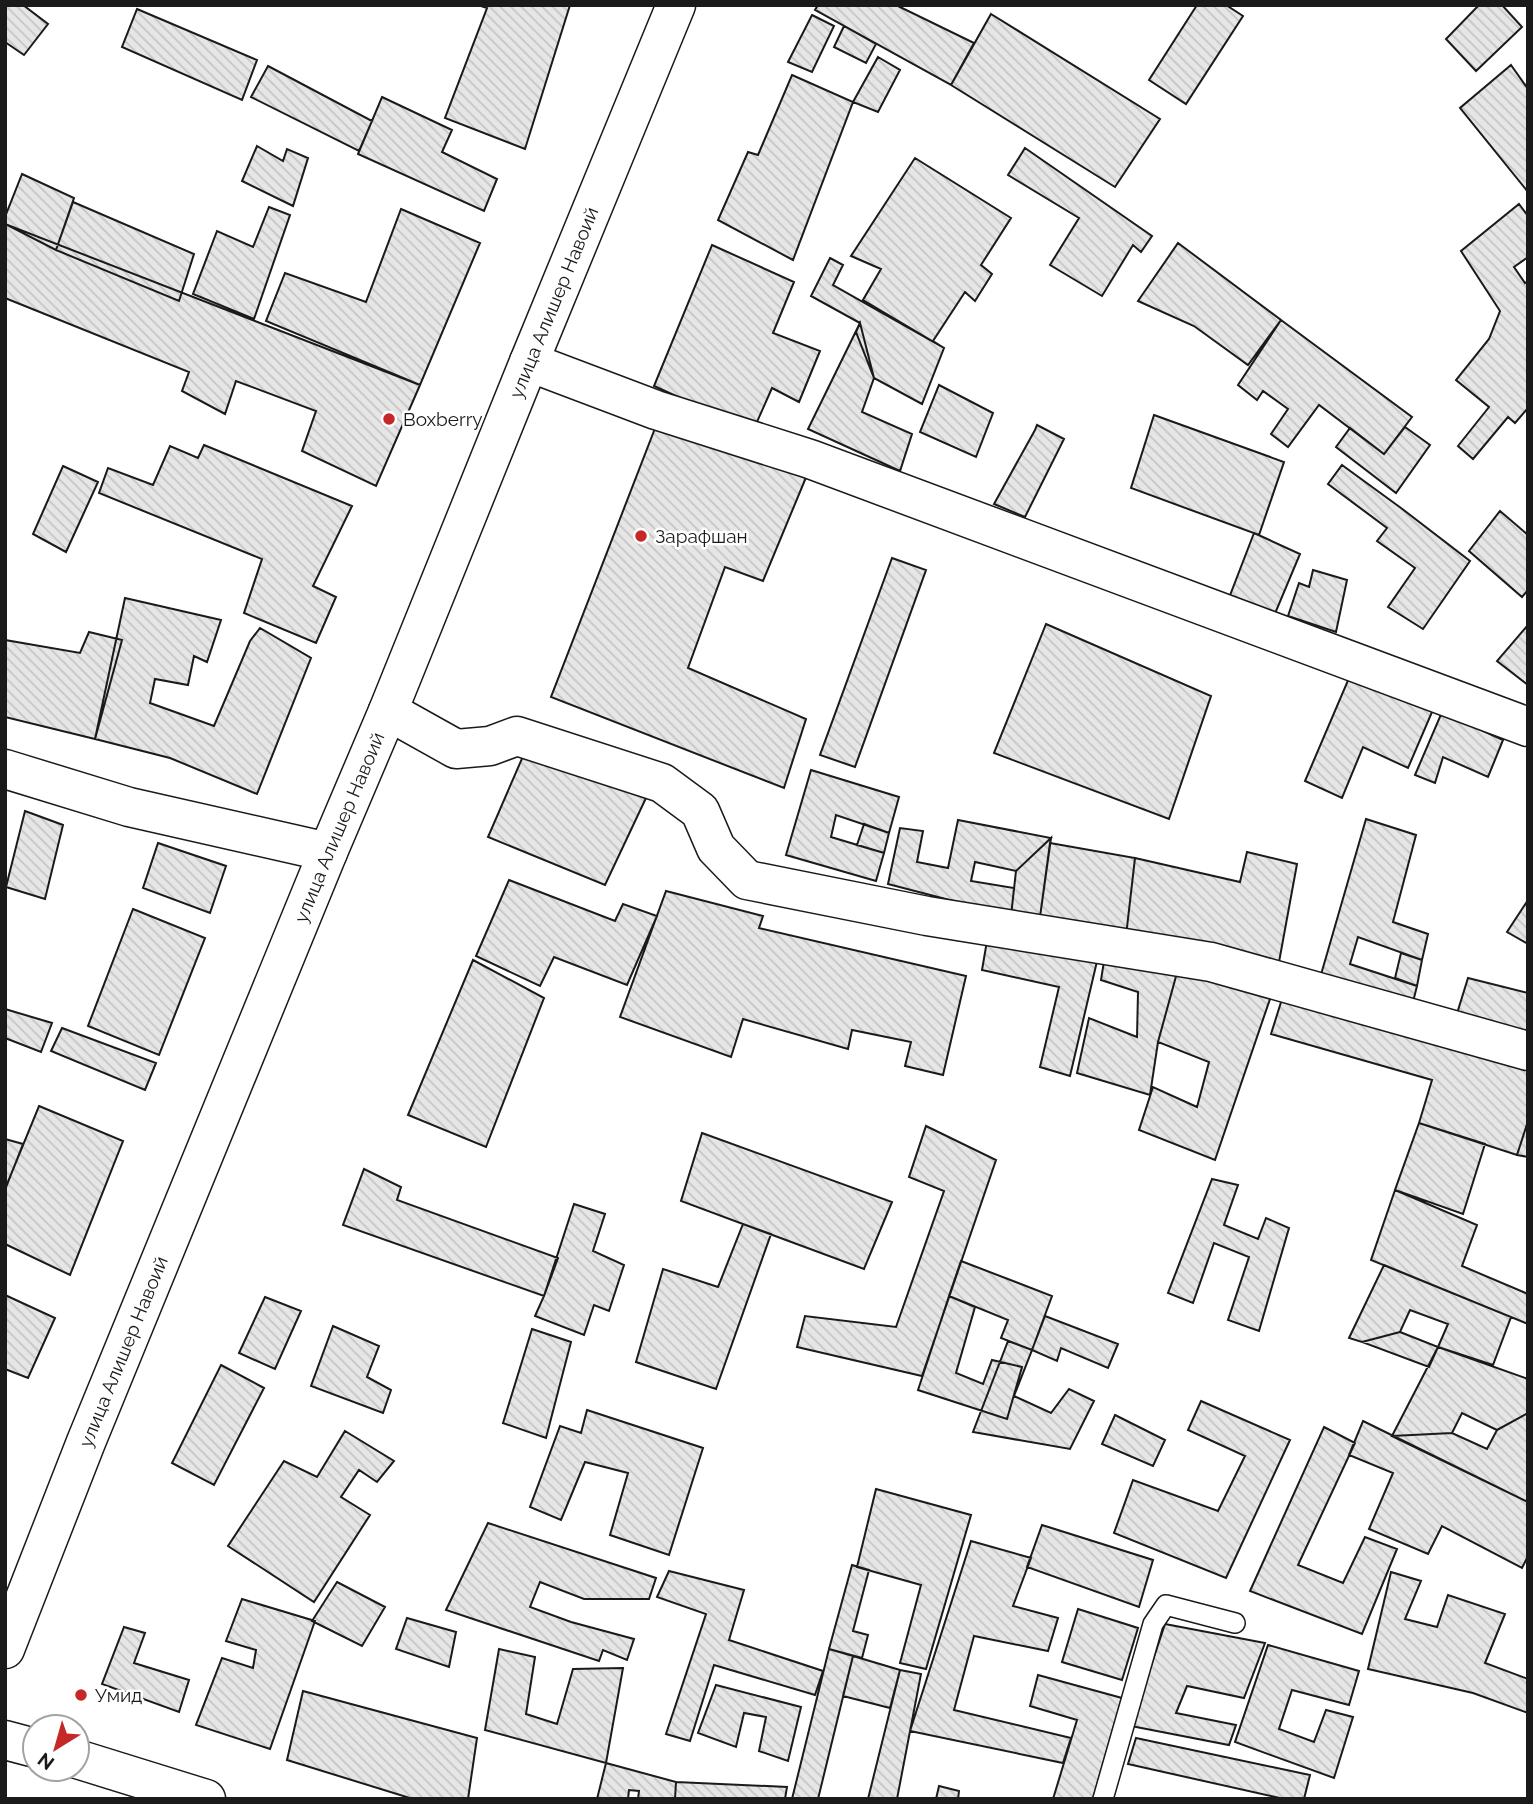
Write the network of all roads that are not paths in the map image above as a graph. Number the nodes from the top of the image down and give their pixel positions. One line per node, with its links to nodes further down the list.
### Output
1 (676, 5): 2 (street, улица Алишер Навоий)
2 (529, 362): 3 (street, улица Алишер Навоий); 4 (street)
3 (388, 711): 6 (street, улица Алишер Навоий); 7 (street)
4 (1528, 727)
5 (5, 769): 6 (street)
6 (328, 852): 9 (street, улица Алишер Навоий)
7 (1528, 1051)
8 (1235, 1623): 12 (lane)
9 (5, 1649)
10 (91, 1763): 11 (street)
11 (206, 1799)
12 (1102, 1799)

